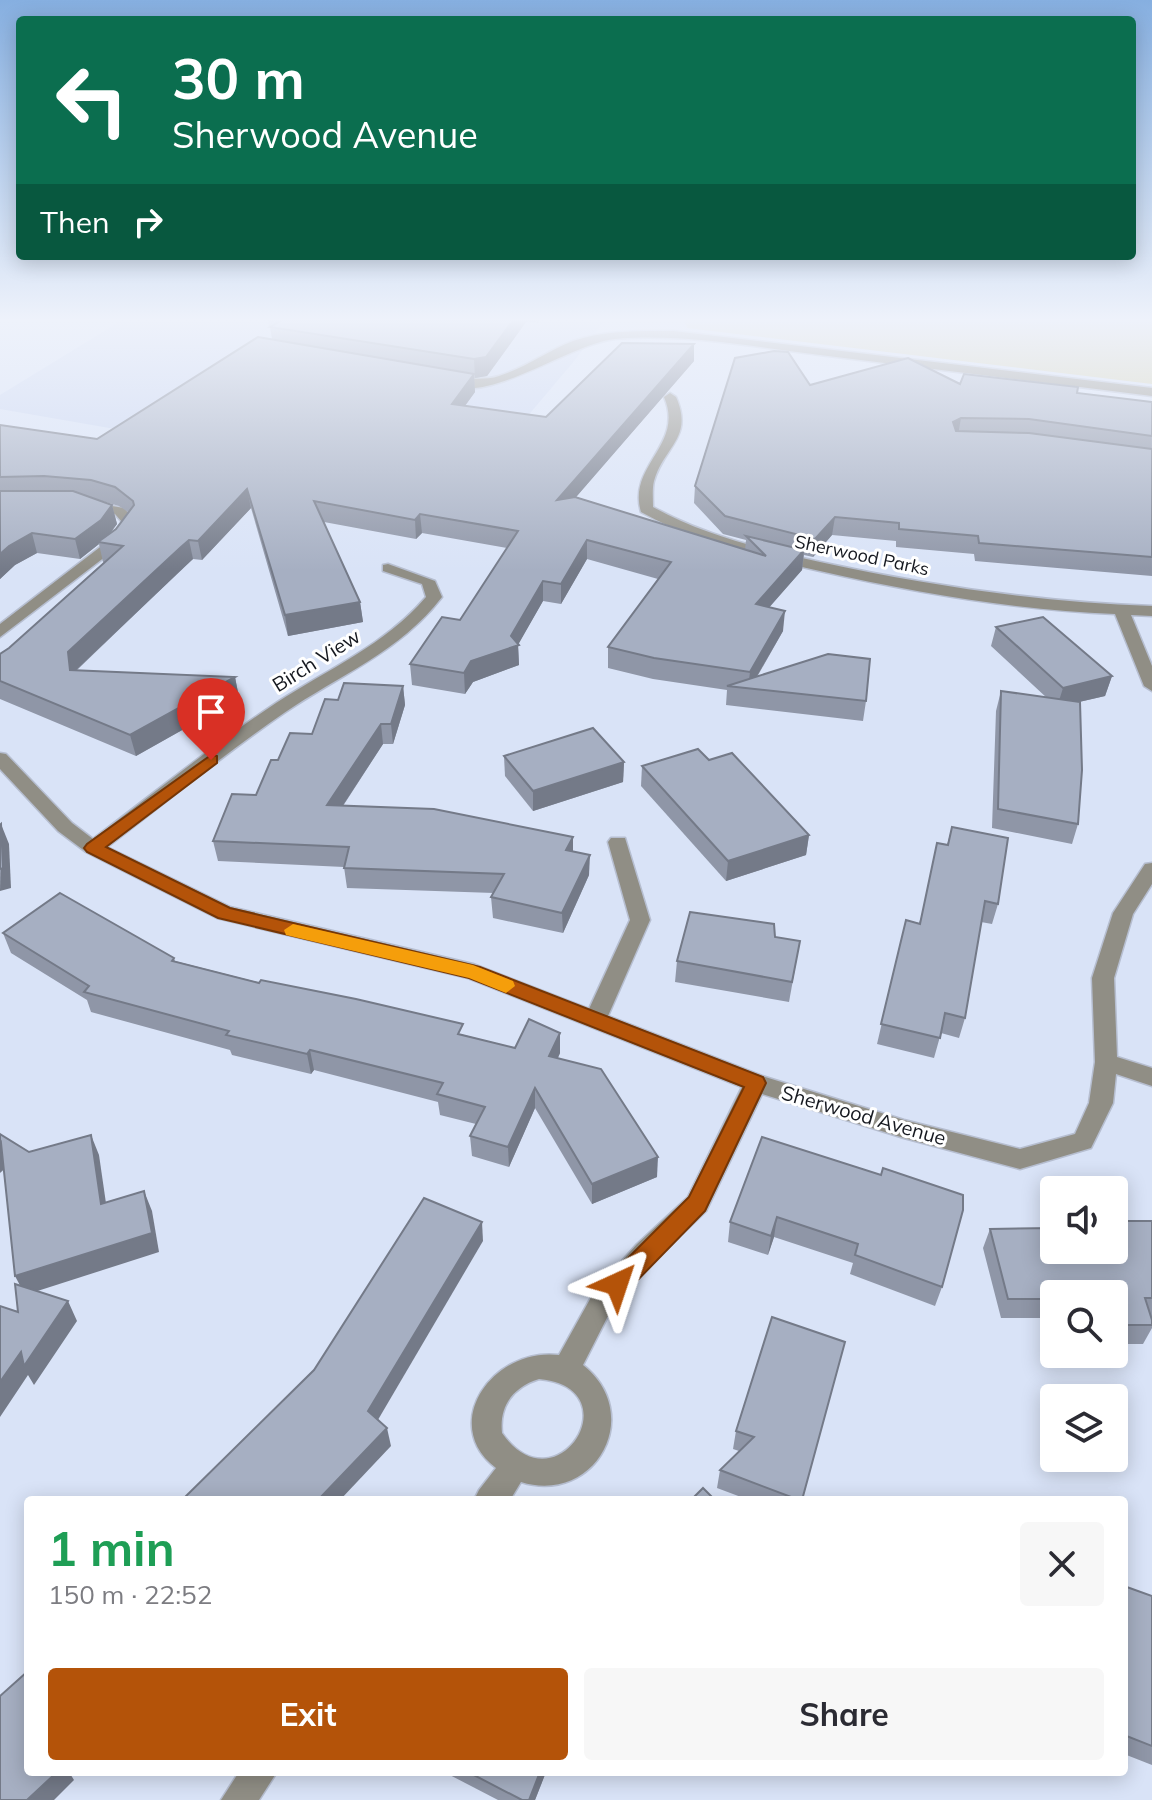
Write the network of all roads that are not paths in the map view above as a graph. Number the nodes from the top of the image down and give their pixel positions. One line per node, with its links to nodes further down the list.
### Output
1 (673, 403): 4 (street, Sherwood Parks)
2 (70, 503): 6 (street)
3 (388, 568): 11 (street, Birch View)
4 (1121, 610): 5 (street, Sherwood Parks); 7 (street)
5 (1152, 611)
6 (0, 632)
7 (1152, 686)
8 (0, 758): 9 (street, Sherwood Avenue)
9 (9, 777): 11 (street, Sherwood Avenue)
10 (618, 842): 13 (street)
11 (93, 848): 13 (street, Sherwood Avenue)
12 (1152, 869): 14 (street, Sherwood Avenue)
13 (594, 1022): 16 (street, Sherwood Avenue)
14 (1106, 1062): 15 (street); 16 (street, Sherwood Avenue)
15 (1152, 1077)
16 (756, 1083): 17 (street)
17 (566, 1370): 18 (street); 18 (street)
18 (513, 1467): 19 (street)
19 (493, 1496)
20 (257, 1776): 21 (street)
21 (238, 1800)

